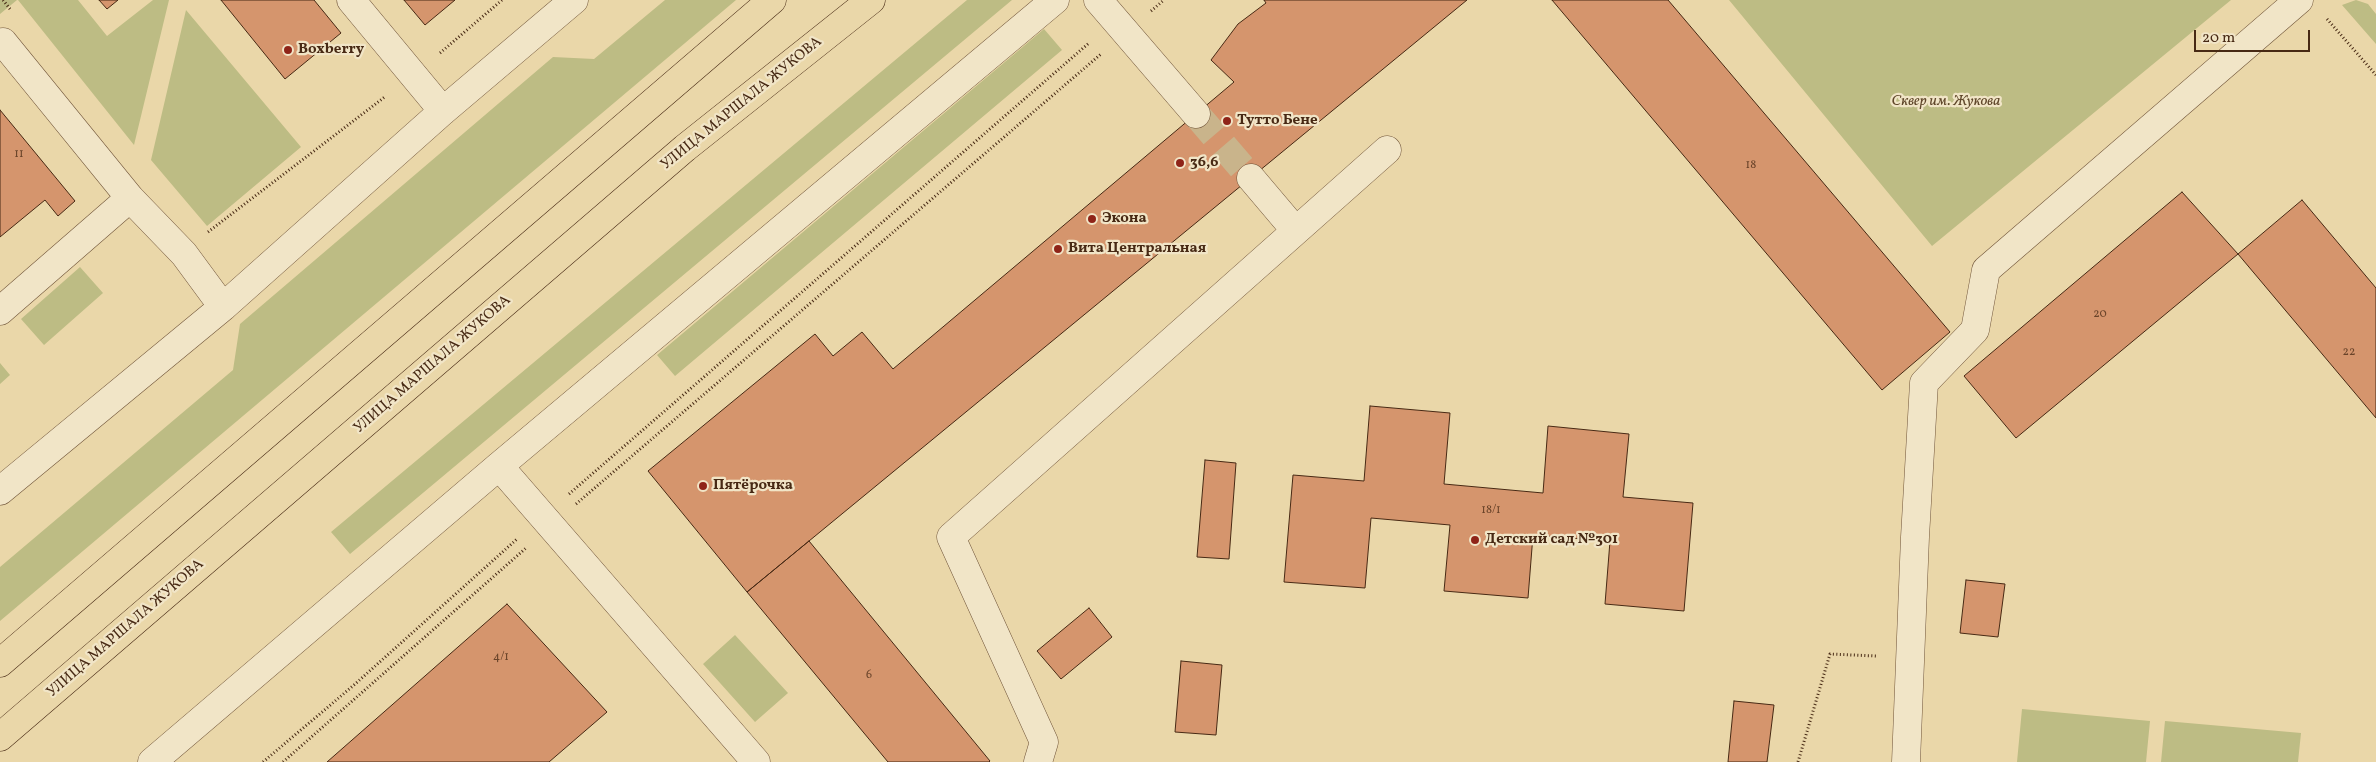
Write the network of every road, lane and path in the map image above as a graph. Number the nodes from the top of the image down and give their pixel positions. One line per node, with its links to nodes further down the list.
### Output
1 (351, 0): 12 (street)
2 (502, 0): 12 (path)
3 (574, 0): 14 (street)
4 (772, 0): 27 (main road)
5 (871, 0): 28 (main road, УЛИЦА МАРШАЛА ЖУКОВА)
6 (1055, 0): 23 (street)
7 (1098, 0): 10 (street)
8 (1164, 0): 10 (path)
9 (2311, 7): 13 (path); 26 (street)
10 (1120, 27): 15 (street); 25 (path); 25 (path)
11 (0, 45): 18 (street)
12 (413, 75): 14 (street); 20 (path)
13 (2376, 75)
14 (443, 111): 21 (street)
15 (1196, 114)
16 (1387, 150): 19 (street)
17 (1251, 178): 19 (street)
18 (130, 198): 20 (street); 22 (street)
19 (1295, 230): 33 (street)
20 (184, 254): 21 (street)
21 (223, 307): 24 (street)
22 (0, 311)
23 (499, 466): 25 (street); 29 (street)
24 (0, 491)
25 (546, 522): 30 (path); 31 (path); 32 (street)
26 (1910, 658): 34 (path); 35 (street)
27 (0, 663)
28 (0, 737)
29 (152, 762)
30 (263, 762)
31 (283, 762)
32 (756, 762)
33 (1038, 762)
34 (1798, 762)
35 (1906, 762)

